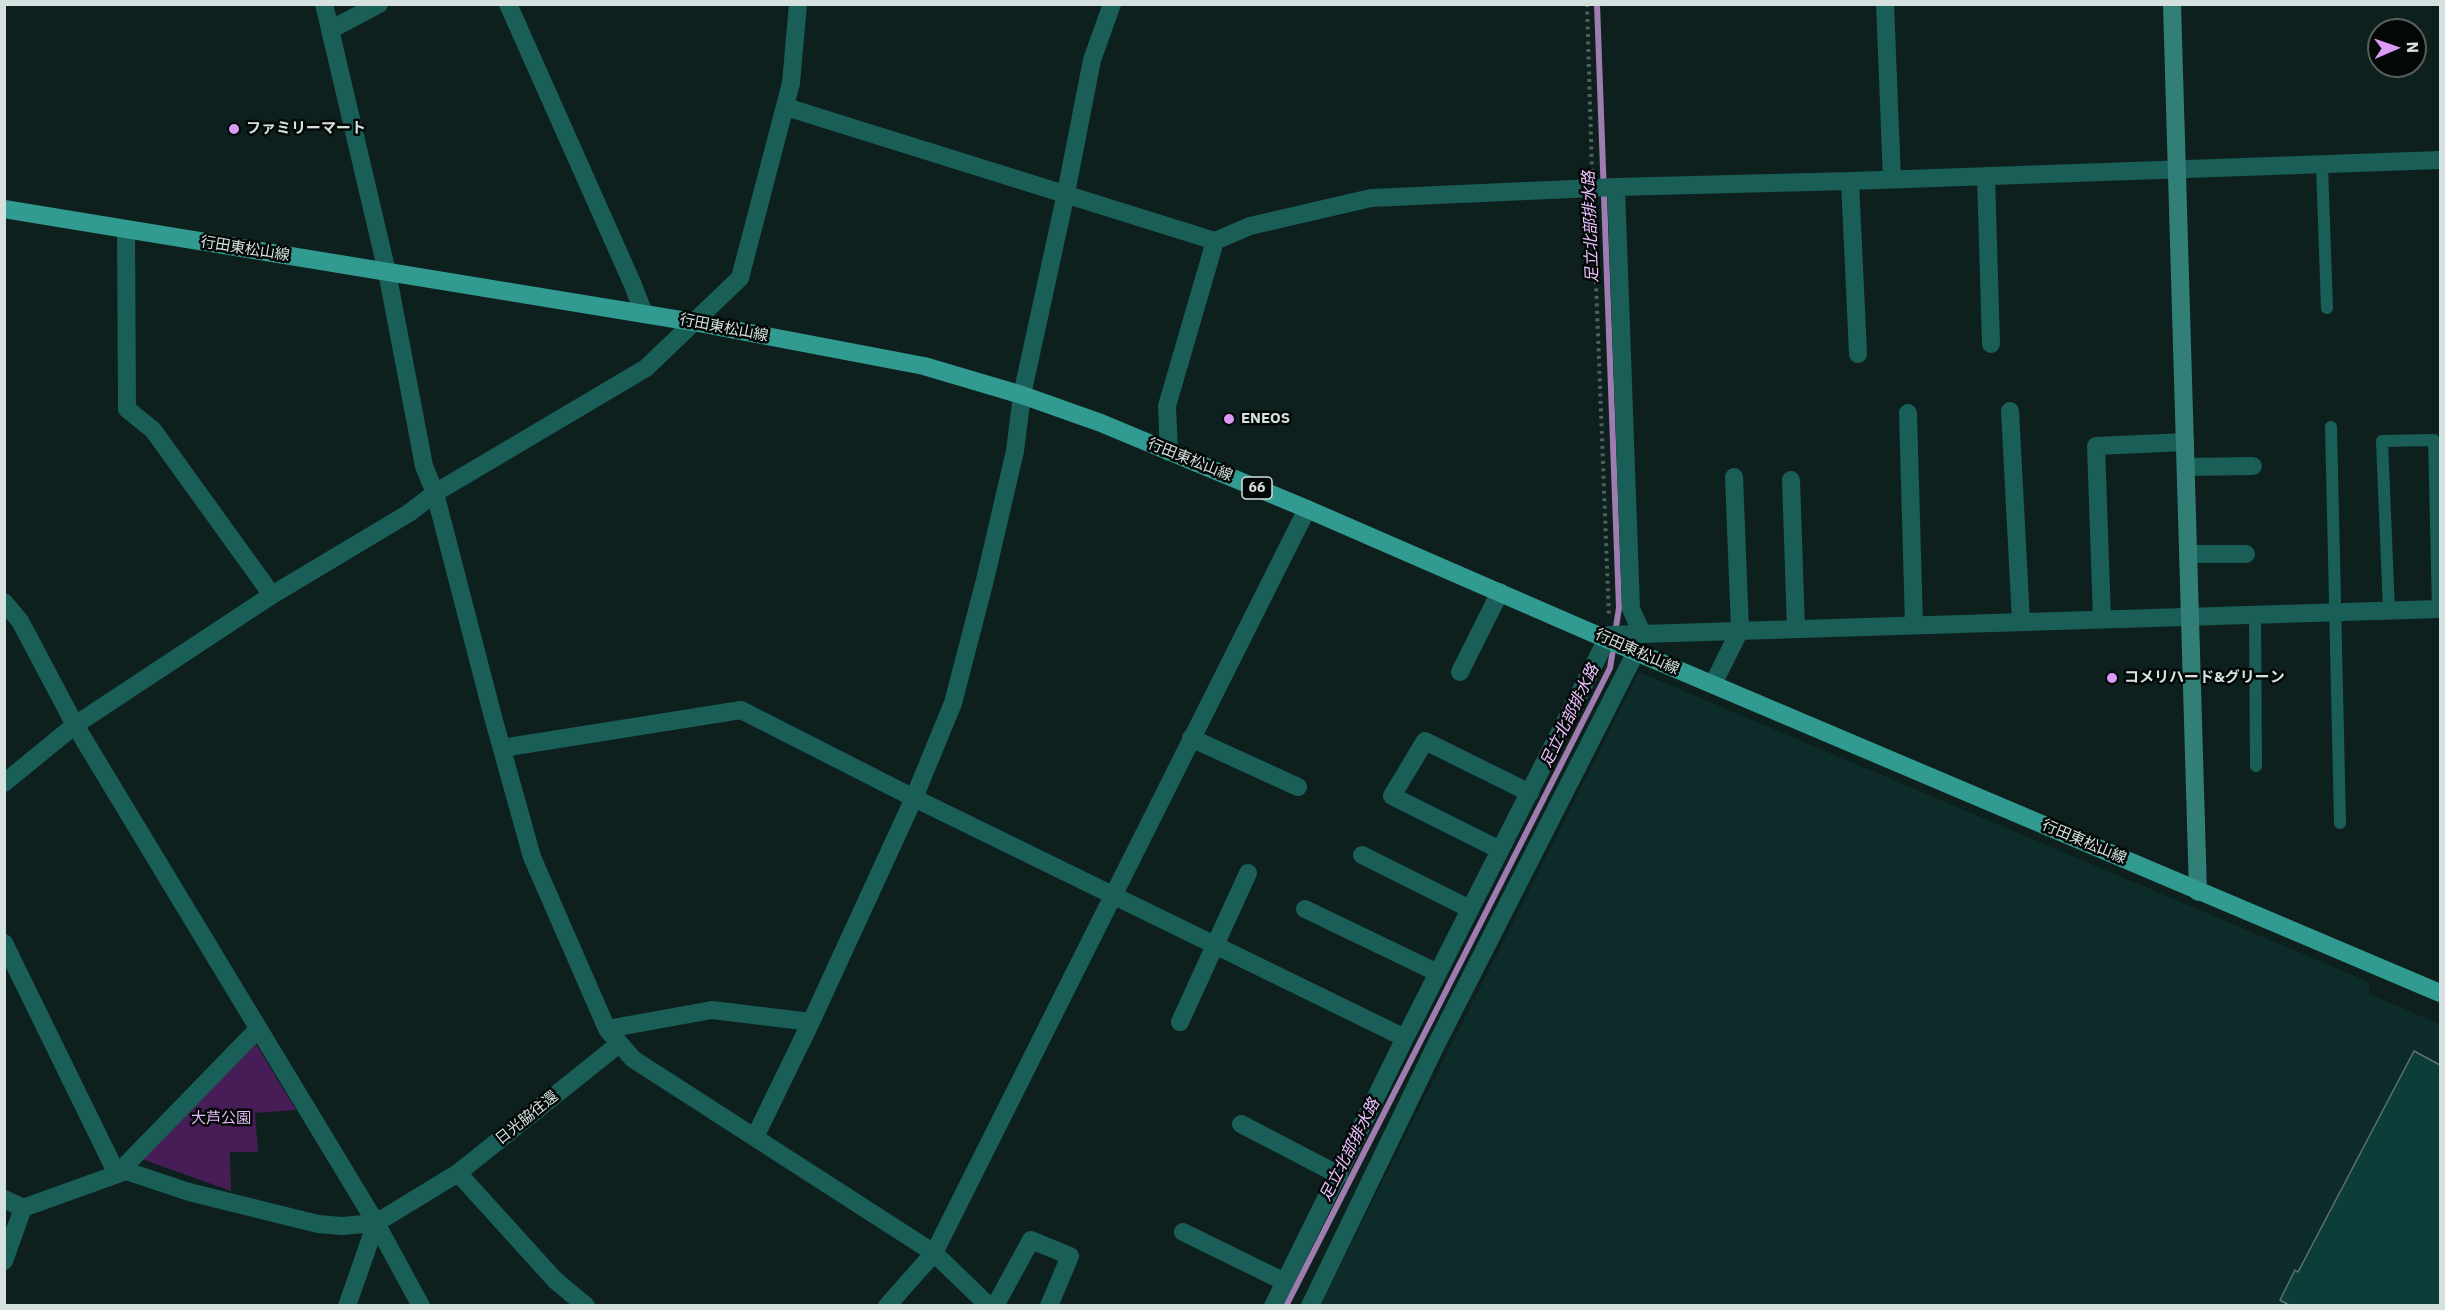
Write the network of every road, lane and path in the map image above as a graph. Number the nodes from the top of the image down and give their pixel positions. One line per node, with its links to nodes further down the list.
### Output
1 (324, 4): 9 (street)
2 (379, 4): 9 (street)
3 (508, 4): 25 (street)
4 (798, 4): 10 (street)
5 (1112, 4): 19 (street)
6 (1587, 4): 18 (path)
7 (1885, 4): 15 (street)
8 (2172, 4): 13 (street)
9 (330, 30): 23 (street)
10 (786, 107): 19 (street); 26 (street)
11 (2440, 160): 12 (street)
12 (2322, 166): 13 (street); 24 (lane)
13 (2177, 170): 14 (street); 33 (street)
14 (1986, 176): 15 (street); 27 (street)
15 (1892, 180): 16 (street)
16 (1850, 181): 17 (street); 28 (street)
17 (1616, 187): 18 (street); 56 (street)
18 (1592, 189): 22 (street); 57 (path)
19 (1066, 193): 22 (street); 29 (street)
20 (4, 209): 21 (main road, 行田東松山線 / 66)
21 (126, 230): 23 (main road, 行田東松山線 / 66); 44 (street)
22 (1215, 241): 34 (street)
23 (387, 272): 25 (main road, 行田東松山線 / 66); 39 (street)
24 (2326, 308)
25 (644, 314): 26 (main road, 行田東松山線 / 66)
26 (693, 322): 29 (main road, 行田東松山線 / 66); 39 (street)
27 (1991, 344)
28 (1858, 354)
29 (1022, 395): 34 (main road, 行田東松山線 / 66); 68 (street)
30 (2010, 411): 52 (street)
31 (1908, 413): 53 (street)
32 (2331, 427): 48 (lane)
33 (2185, 442): 36 (street); 51 (street)
34 (1169, 452): 40 (main road, 行田東松山線 / 66)
35 (2253, 466): 36 (street)
36 (2186, 467): 41 (street)
37 (1734, 477): 55 (street)
38 (1791, 480): 54 (street)
39 (435, 493): 44 (street); 63 (street)
40 (1307, 509): 43 (main road, 行田東松山線 / 66); 62 (street)
41 (2189, 554): 42 (street); 50 (street)
42 (2246, 554)
43 (1500, 592): 57 (main road, 行田東松山線 / 66); 59 (street)
44 (272, 594): 61 (street)
45 (4, 602): 61 (street)
46 (2439, 609): 47 (street); 47 (lane)
47 (2389, 610): 48 (street)
48 (2334, 612): 49 (street); 69 (lane)
49 (2255, 614): 50 (street); 64 (lane)
50 (2191, 616): 51 (street); 73 (street)
51 (2102, 619): 52 (street)
52 (2021, 621): 53 (street)
53 (1914, 625): 54 (street)
54 (1796, 629): 55 (street)
55 (1740, 630): 56 (street); 60 (street)
56 (1642, 633): 57 (street)
57 (1609, 637): 58 (main road, 行田東松山線 / 66); 67 (street)
58 (1636, 652): 60 (main road, 行田東松山線 / 66); 107 (street)
59 (1460, 672)
60 (1713, 684): 73 (main road, 行田東松山線 / 66)
61 (75, 725): 65 (street); 83 (street)
62 (1191, 738): 66 (street); 74 (street)
63 (502, 748): 68 (street); 84 (street)
64 (2256, 766)
65 (4, 783)
66 (1298, 788)
67 (1530, 793): 70 (street); 70 (street)
68 (914, 798): 74 (street); 81 (street)
69 (2340, 823)
70 (1500, 850): 76 (street)
71 (1362, 855): 76 (street)
72 (1248, 873): 78 (street)
73 (2198, 892): 80 (main road, 行田東松山線 / 66)
74 (1112, 895): 78 (street); 96 (street)
75 (1305, 909): 79 (street)
76 (1470, 909): 79 (street)
77 (4, 942): 90 (street)
78 (1214, 945): 82 (street); 85 (street)
79 (1437, 973): 85 (street)
80 (2440, 993)
81 (811, 1022): 84 (street); 88 (street)
82 (1180, 1022)
83 (258, 1029): 90 (street); 94 (street)
84 (607, 1029): 86 (street)
85 (1405, 1038): 91 (street)
86 (619, 1044): 88 (street); 89 (street, 日光脇往還)
87 (1241, 1124): 91 (street)
88 (755, 1137): 96 (street)
89 (458, 1173): 94 (street, 日光脇往還); 101 (street)
90 (117, 1174): 93 (street, 日光脇往還); 94 (street, 日光脇往還)
91 (1339, 1175): 98 (street)
92 (4, 1199): 93 (street)
93 (23, 1208): 97 (street)
94 (376, 1223): 99 (street); 100 (street)
95 (1183, 1232): 98 (street)
96 (934, 1253): 102 (street); 103 (street)
97 (4, 1260)
98 (1284, 1282): 106 (street)
99 (347, 1305)
100 (421, 1305)
101 (586, 1305)
102 (887, 1305)
103 (989, 1305)
104 (995, 1305): 105 (street)
105 (1048, 1305)
106 (1273, 1305)
107 (1310, 1305)

